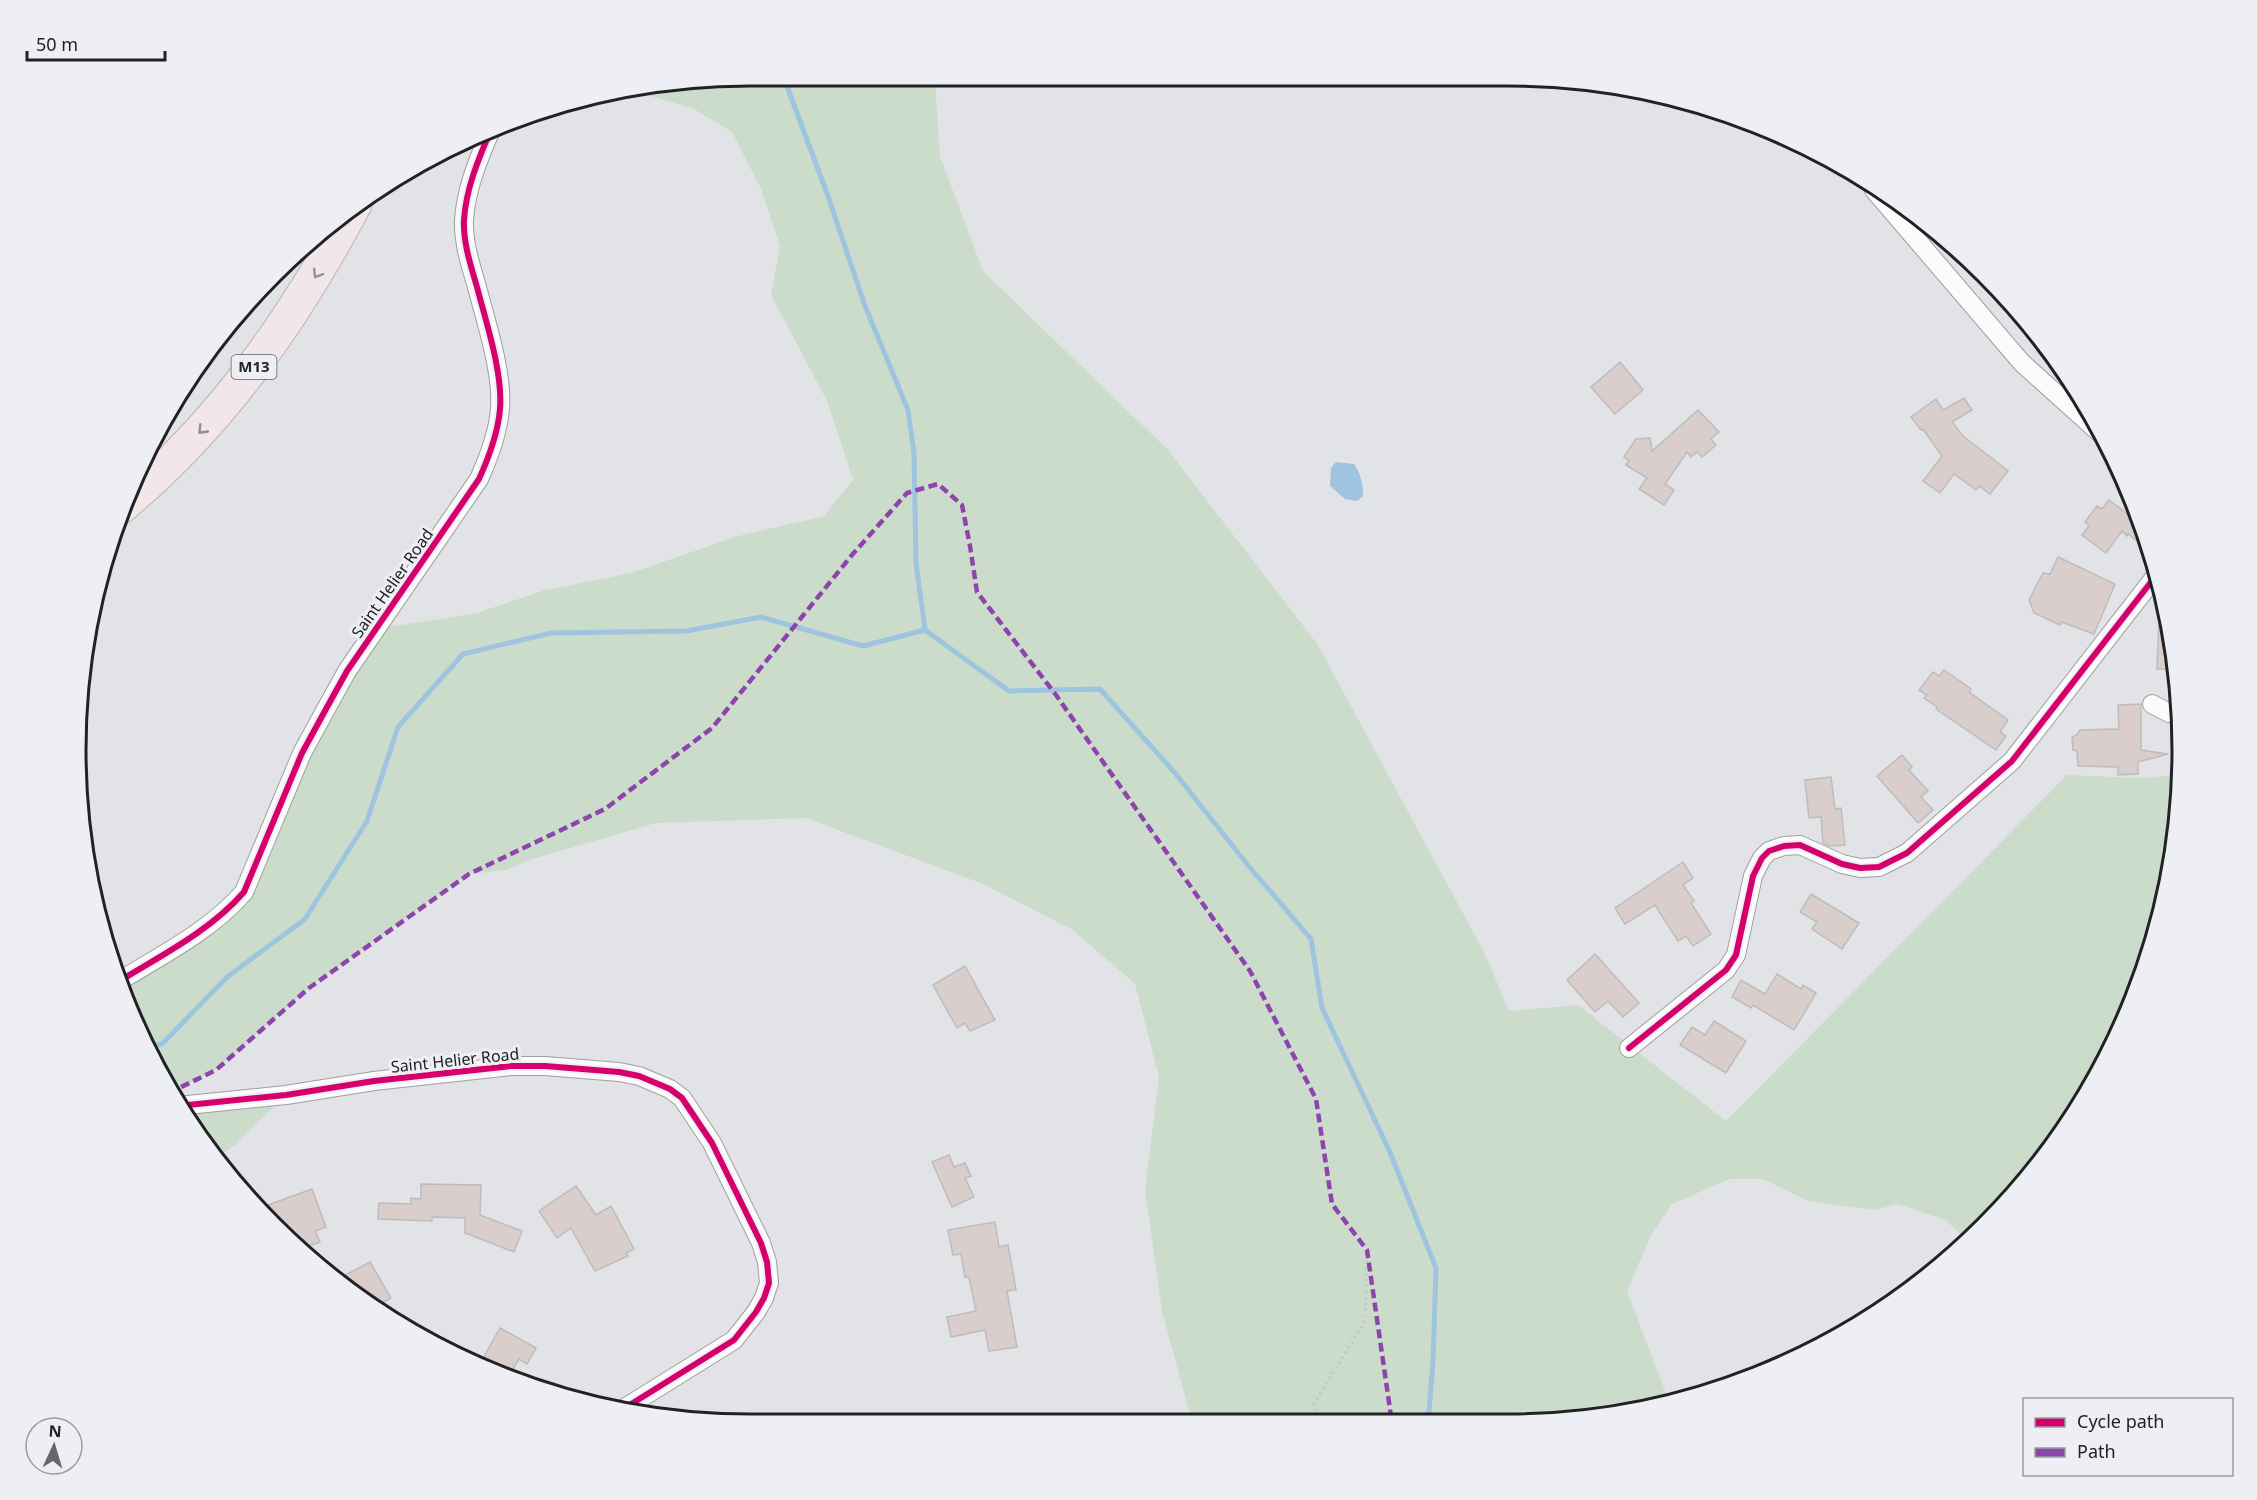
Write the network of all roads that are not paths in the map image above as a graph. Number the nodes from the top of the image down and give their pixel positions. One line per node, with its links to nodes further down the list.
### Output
1 (487, 140): 9 (street, Saint Helier Road)
2 (1886, 205): 4 (street)
3 (345, 223): 5 (highway, M13, one-way to 5)
4 (2080, 414)
5 (137, 494)
6 (2150, 583): 10 (street)
7 (2152, 704): 8 (street)
8 (2170, 713)
9 (126, 977)
10 (1629, 1048)
11 (189, 1105): 12 (street, Saint Helier Road)
12 (631, 1404)

